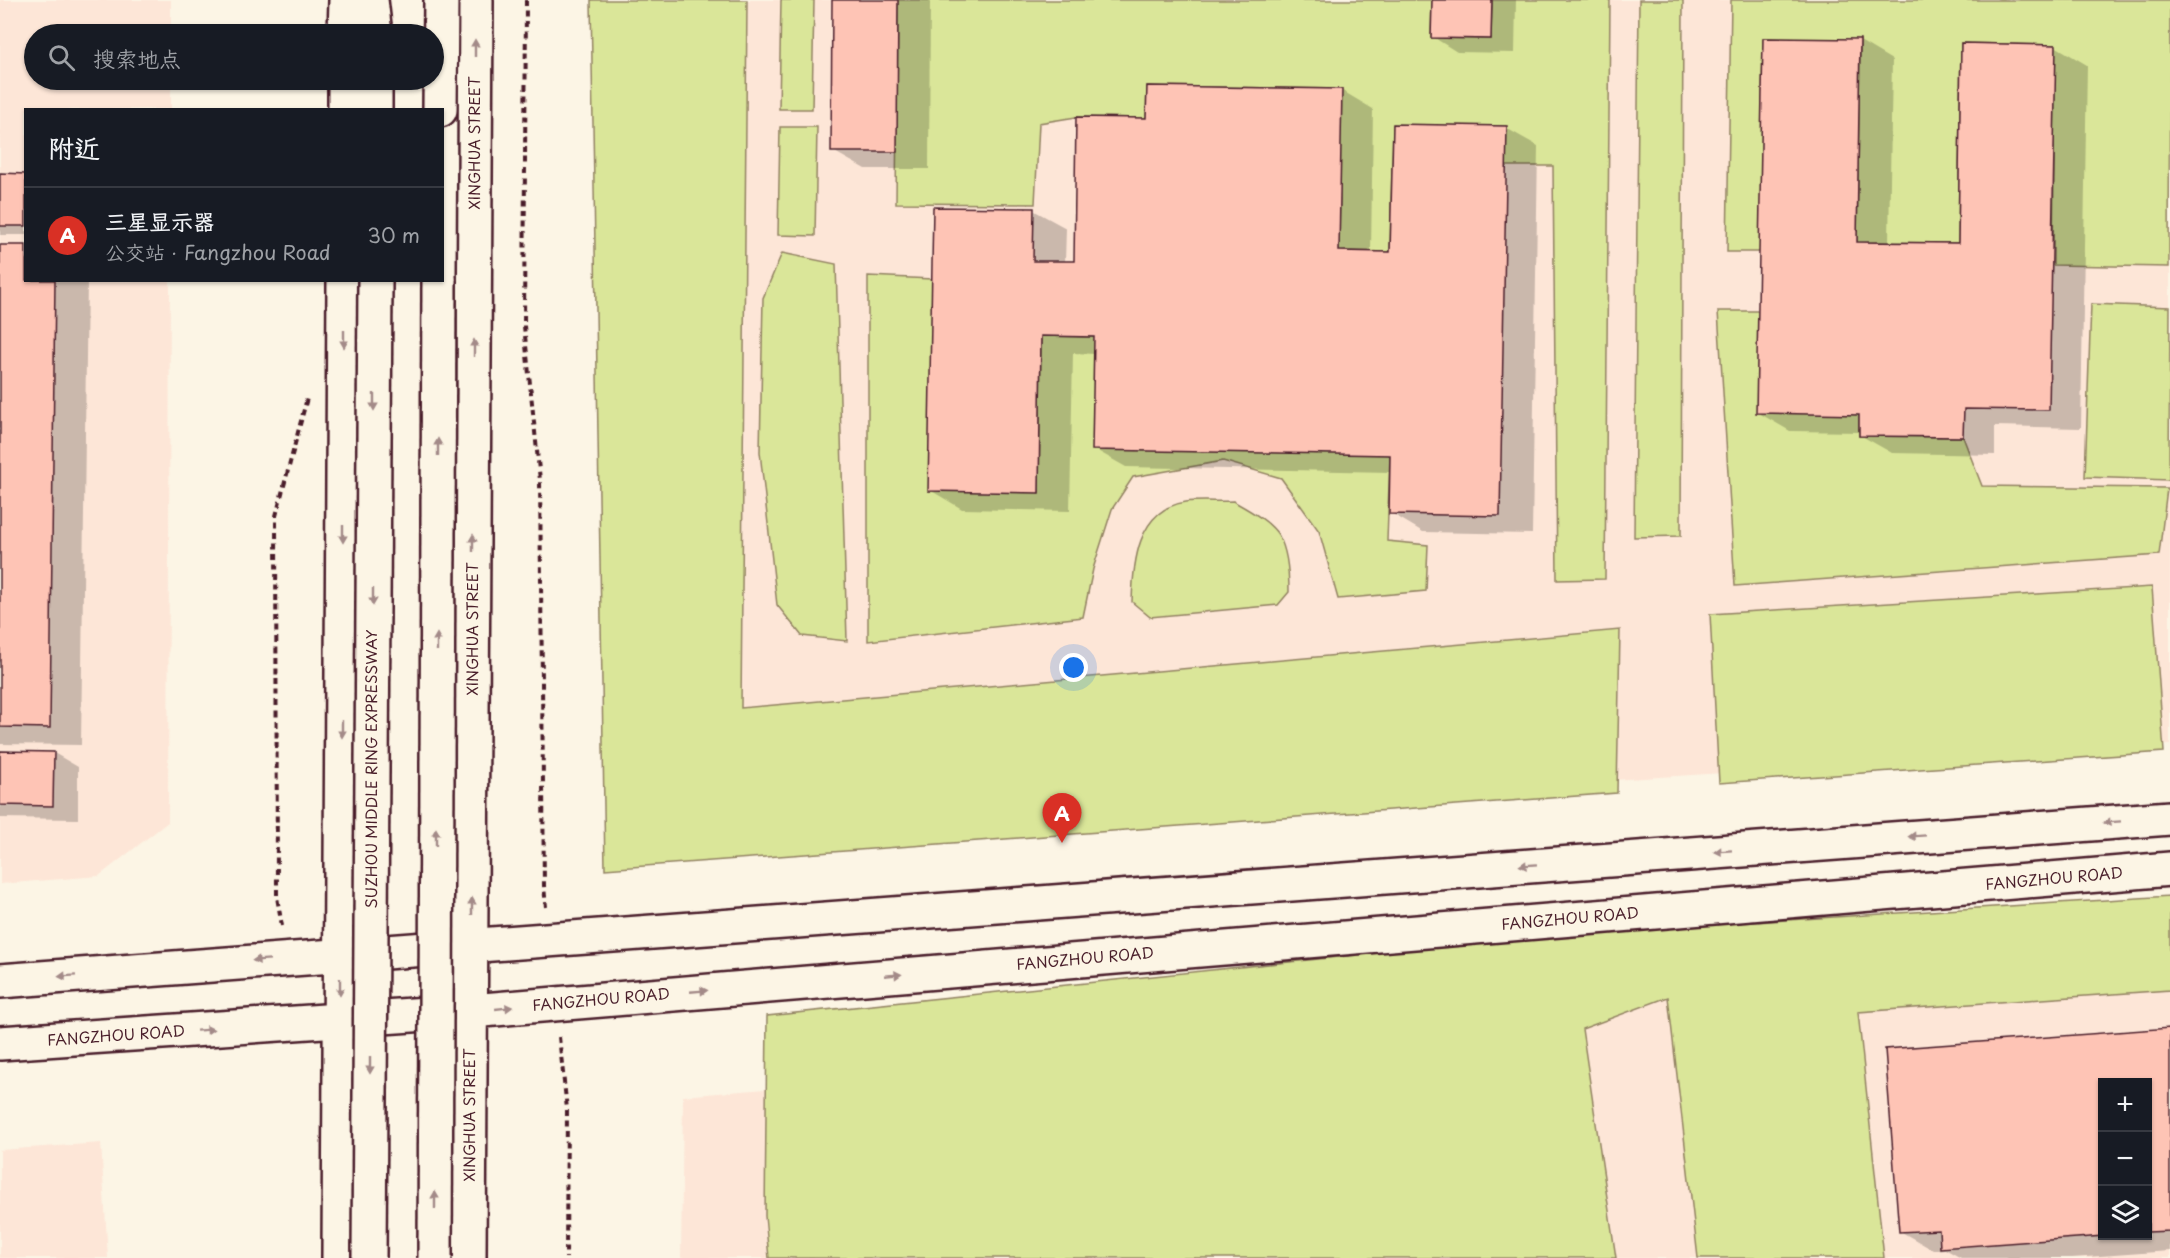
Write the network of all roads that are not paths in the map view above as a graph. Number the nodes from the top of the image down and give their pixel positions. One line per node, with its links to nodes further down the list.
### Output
1 (346, 0): 6 (main road)
2 (371, 0): 7 (main road)
3 (376, 0): 8 (main road)
4 (441, 0): 9 (main road)
5 (476, 0): 21 (main road, XINGHUA STREET, one-way to 5)
6 (345, 24)
7 (374, 24)
8 (375, 24)
9 (441, 24)
10 (345, 90): 13 (main road)
11 (375, 90): 14 (main road)
12 (441, 90): 15 (main road)
13 (345, 108)
14 (375, 108)
15 (441, 108)
16 (344, 282): 22 (main road, one-way to 22)
17 (375, 282): 28 (main road, SUZHOU MIDDLE RING EXPRESSWAY, one-way to 28, bridge)
18 (439, 282): 29 (main road, one-way to 18, bridge)
19 (2170, 818): 21 (main road, one-way to 21)
20 (2170, 869): 24 (main road, FANGZHOU ROAD, one-way to 20)
21 (472, 944): 22 (main road); 24 (main road, XINGHUA STREET)
22 (340, 954): 23 (main road, one-way to 23); 25 (main road, one-way to 25)
23 (0, 981)
24 (471, 1011): 25 (main road, FANGZHOU ROAD); 30 (main road, XINGHUA STREET)
25 (340, 1021): 26 (main road, FANGZHOU ROAD, one-way to 25); 27 (main road)
26 (0, 1043)
27 (339, 1258)
28 (369, 1258)
29 (435, 1258)
30 (469, 1258)

